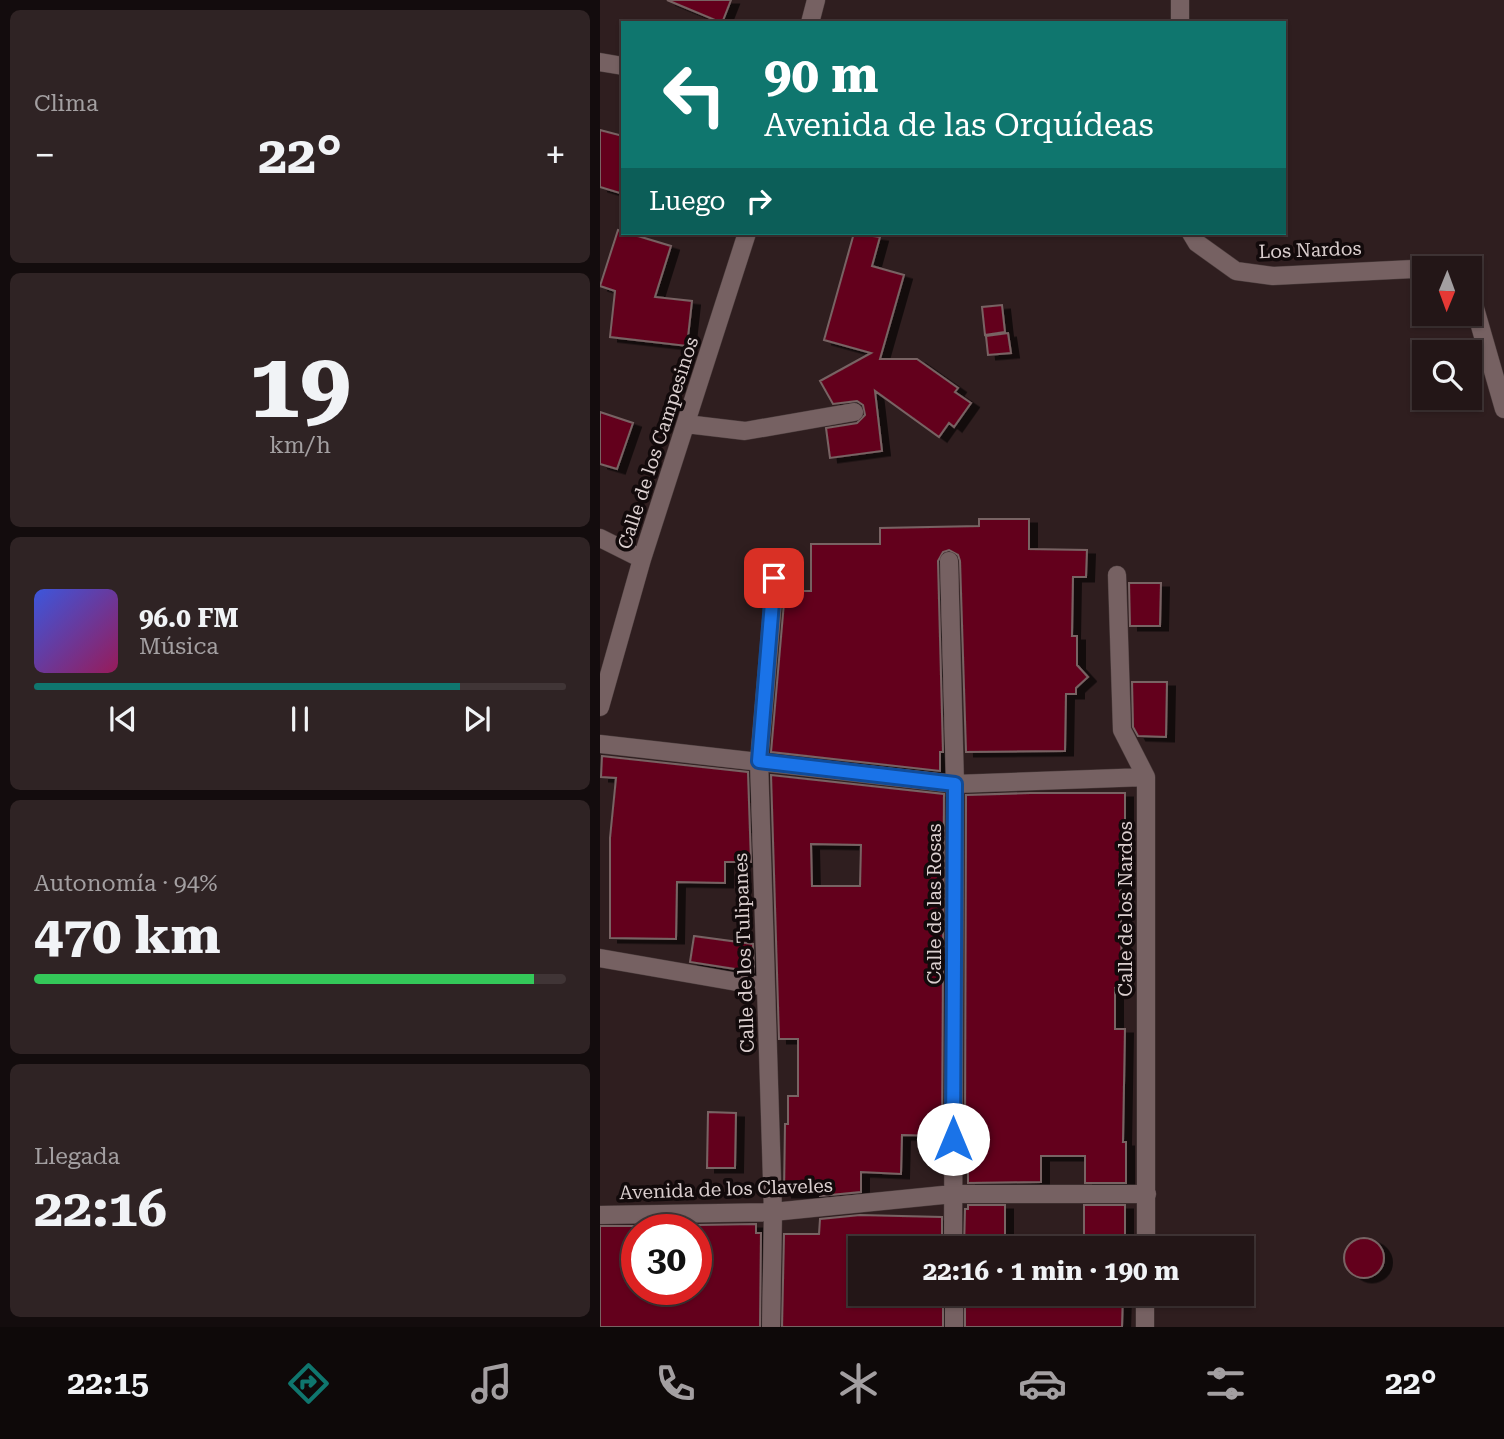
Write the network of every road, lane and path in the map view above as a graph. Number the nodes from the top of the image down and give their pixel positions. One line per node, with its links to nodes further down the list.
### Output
1 (816, 0): 3 (street)
2 (1180, 0): 4 (street)
3 (811, 21)
4 (1180, 21)
5 (600, 62): 6 (street)
6 (621, 66)
7 (746, 235): 13 (street, Calle de los Campesinos)
8 (1192, 235): 9 (street, Los Nardos)
9 (1412, 271)
10 (1480, 326): 11 (street)
11 (1504, 410)
12 (854, 412): 13 (street)
13 (686, 424): 15 (street, Calle de los Campesinos)
14 (600, 538): 15 (street)
15 (642, 559): 19 (street, Calle de los Campesinos)
16 (949, 561): 23 (street, Calle de las Rosas)
17 (1117, 575): 22 (street, Calle de los Nardos)
18 (774, 578): 21 (street, Calle de los Tulipanes)
19 (600, 707)
20 (600, 744): 21 (street)
21 (759, 761): 23 (street); 25 (street, Calle de los Tulipanes)
22 (1145, 777): 23 (street); 27 (street, Calle de los Nardos)
23 (955, 784): 26 (street, Calle de las Rosas)
24 (600, 958): 25 (street)
25 (766, 987): 28 (street, Calle de los Tulipanes)
26 (953, 1194): 27 (street, Avenida de los Claveles); 28 (street, Avenida de los Claveles); 30 (street, Calle de las Rosas)
27 (1147, 1194): 31 (street, Calle de los Nardos)
28 (773, 1212): 29 (street, Avenida de los Claveles); 34 (street, Calle de los Tulipanes)
29 (600, 1214)
30 (953, 1236)
31 (1146, 1236)
32 (954, 1306): 35 (street)
33 (1145, 1306): 36 (street)
34 (771, 1327)
35 (954, 1327)
36 (1145, 1327)

